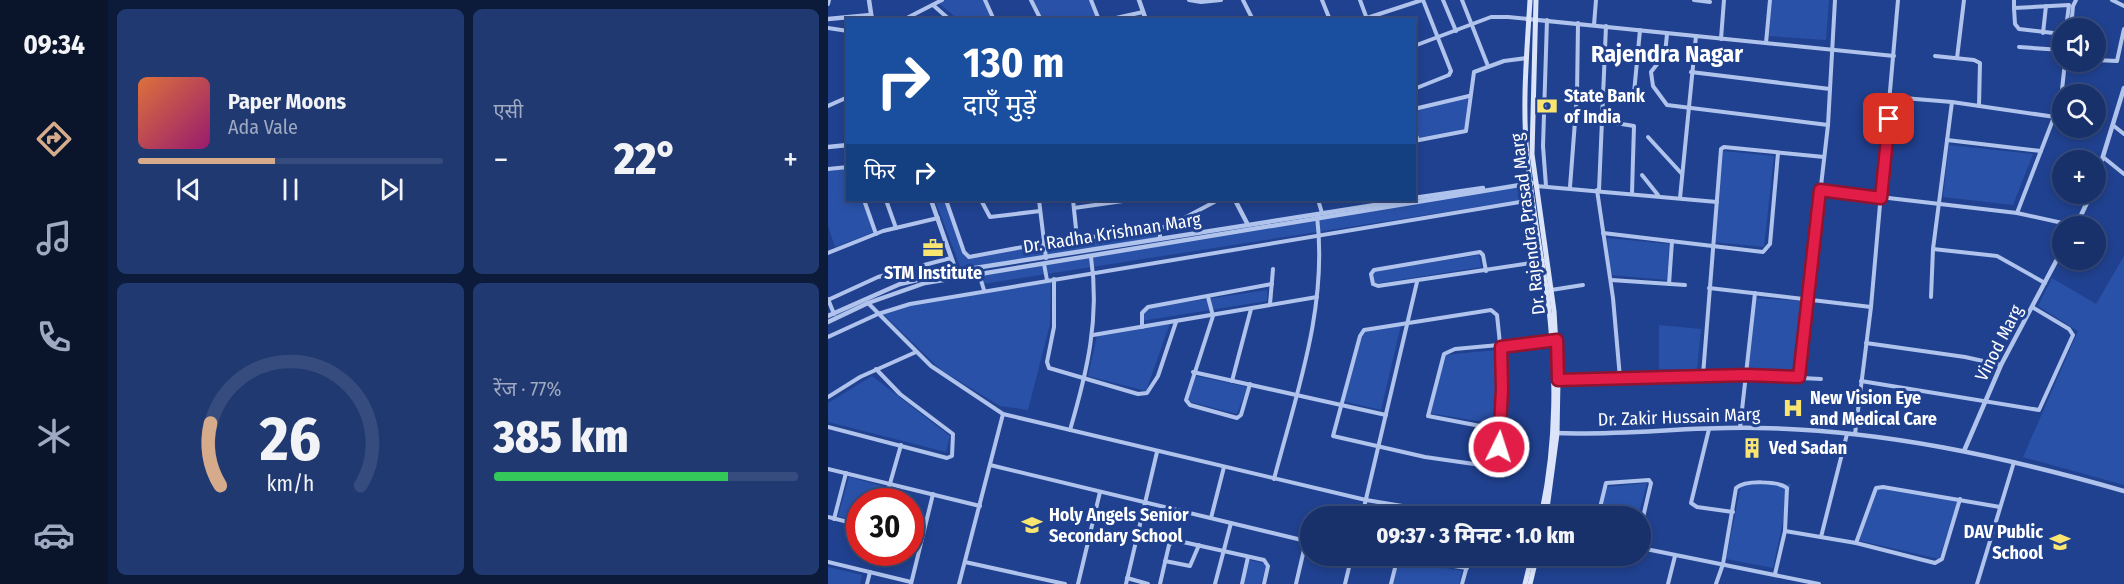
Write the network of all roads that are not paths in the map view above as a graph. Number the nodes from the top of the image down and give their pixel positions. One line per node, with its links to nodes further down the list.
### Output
1 (869, 0): 34 (street)
2 (942, 0): 29 (street)
3 (985, 0): 39 (street)
4 (1032, 0): 40 (street)
5 (1091, 0): 41 (street)
6 (1139, 0): 33 (street)
7 (1190, 0): 8 (street)
8 (1221, 0)
9 (1243, 0): 44 (street)
10 (1322, 0): 45 (street)
11 (1360, 0): 46 (street)
12 (1423, 0): 47 (street); 66 (street)
13 (1443, 0): 61 (street)
14 (1462, 0): 55 (street)
15 (1530, 0): 51 (main road, Dr. Rajendra Prasad Marg)
16 (1536, 0): 51 (main road, Dr. Rajendra Prasad Marg)
17 (1596, 0): 54 (street)
18 (1694, 0): 28 (street)
19 (1724, 0): 67 (street)
20 (1770, 0): 68 (street)
21 (1835, 0): 72 (street)
22 (1898, 0): 74 (street)
23 (1964, 0): 77 (street)
24 (2014, 0): 32 (street)
25 (2043, 0): 30 (street)
26 (2076, 0): 49 (street)
27 (2112, 0): 31 (street)
28 (1710, 2)
29 (933, 5): 37 (street); 38 (street)
30 (2045, 6): 32 (street); 48 (street); 62 (street)
31 (2124, 6)
32 (2014, 8): 62 (street)
33 (1143, 12): 42 (street); 43 (street)
34 (872, 17): 36 (street)
35 (846, 18): 50 (street)
36 (850, 18)
37 (907, 18)
38 (948, 18)
39 (993, 18)
40 (1040, 18)
41 (1098, 18)
42 (1116, 18)
43 (1145, 18)
44 (1252, 18)
45 (1329, 18)
46 (1367, 18)
47 (1370, 18)
48 (2067, 18)
49 (2072, 18)
50 (828, 19)
51 (1532, 19): 52 (street); 55 (street); 76 (main road, Dr. Rajendra Prasad Marg); 115 (main road, Dr. Rajendra Prasad Marg)
52 (1547, 21): 53 (street); 116 (street)
53 (1578, 23): 54 (street); 85 (street)
54 (1594, 25): 56 (street)
55 (1472, 26): 61 (street); 79 (street)
56 (1605, 26): 59 (street); 86 (street)
57 (828, 27): 60 (street)
58 (2124, 29): 70 (street)
59 (1640, 30): 64 (street); 86 (street)
60 (846, 31)
61 (1456, 31): 66 (street)
62 (2043, 33): 63 (street)
63 (2052, 33)
64 (1667, 34): 65 (street); 93 (street)
65 (1696, 36): 67 (street); 80 (street)
66 (1438, 38): 69 (street); 81 (street)
67 (1720, 39): 68 (street)
68 (1766, 43): 72 (street)
69 (1416, 44)
70 (2123, 44): 78 (street)
71 (2019, 47): 73 (street)
72 (1833, 49): 74 (street); 82 (street)
73 (2052, 49)
74 (1894, 56): 87 (street)
75 (1935, 56): 77 (street)
76 (1527, 58): 79 (street); 115 (main road, Dr. Rajendra Prasad Marg)
77 (1957, 58): 91 (street)
78 (2106, 60)
79 (1488, 66): 84 (street)
80 (1691, 72): 82 (street); 93 (street)
81 (1416, 88)
82 (1830, 89): 97 (street)
83 (2124, 89): 98 (street)
84 (1470, 95): 92 (street); 101 (street)
85 (1577, 95): 86 (street); 117 (street)
86 (1604, 96): 95 (street)
87 (1891, 97): 89 (street); 124 (street)
88 (846, 98): 90 (street)
89 (1952, 102): 91 (street); 102 (street)
90 (828, 106)
91 (1979, 106): 94 (street)
92 (1416, 108)
93 (1688, 108): 97 (street); 112 (street)
94 (2052, 117)
95 (1603, 121): 118 (street); 120 (street)
96 (2052, 124): 106 (street)
97 (1828, 125): 108 (street)
98 (2114, 126): 99 (street); 105 (street)
99 (2124, 134)
100 (1648, 137): 112 (street)
101 (1416, 140)
102 (1947, 140): 106 (street); 141 (street)
103 (828, 147): 104 (street)
104 (846, 147)
105 (2105, 150)
106 (2041, 151): 144 (street)
107 (1778, 153): 108 (street); 139 (street); 158 (street)
108 (1824, 157): 119 (street)
109 (2106, 159): 113 (street)
110 (846, 167): 111 (street)
111 (828, 169)
112 (1682, 174): 123 (street)
113 (2124, 174)
114 (1642, 175): 121 (street)
115 (1533, 183): 116 (street); 122 (street); 125 (street); 126 (main road, Dr. Rajendra Prasad Marg); 164 (main road, Dr. Rajendra Prasad Marg)
116 (1546, 186): 117 (street)
117 (1570, 188): 118 (street)
118 (1598, 190): 120 (street); 151 (street)
119 (1820, 190): 124 (street); 190 (street)
120 (1632, 193): 121 (street)
121 (1659, 196): 123 (street)
122 (1416, 198)
123 (1680, 198): 139 (street)
124 (1881, 198): 141 (street); 193 (street)
125 (1416, 200)
126 (1533, 200): 153 (street); 164 (main road, Dr. Rajendra Prasad Marg)
127 (864, 201): 152 (street)
128 (886, 201): 148 (street)
129 (932, 201): 146 (street)
130 (946, 201): 157 (street)
131 (982, 201): 143 (street)
132 (1039, 201): 143 (street)
133 (1073, 201): 142 (street)
134 (1123, 201): 142 (street)
135 (1216, 201): 155 (street)
136 (1236, 201): 149 (street)
137 (1391, 201): 145 (street, Dr. Radha Krishnan Marg)
138 (1413, 201): 145 (street)
139 (1717, 202): 158 (street)
140 (1319, 203): 145 (street)
141 (1940, 205): 144 (street); 159 (street)
142 (1074, 208): 154 (street)
143 (1040, 211): 157 (street)
144 (2017, 213): 147 (street)
145 (1319, 215): 149 (street, Dr. Radha Krishnan Marg); 153 (street)
146 (938, 218): 148 (street); 162 (street)
147 (2052, 221)
148 (896, 228): 152 (street)
149 (1249, 228): 155 (street, Dr. Radha Krishnan Marg); 161 (street)
150 (1155, 230): 154 (street)
151 (1603, 233): 156 (street); 175 (street)
152 (876, 234): 160 (street)
153 (1320, 235): 170 (street); 186 (street)
154 (1077, 238): 157 (street)
155 (1160, 239): 163 (street, Dr. Radha Krishnan Marg)
156 (1672, 241): 158 (street); 179 (street)
157 (1044, 243): 163 (street)
158 (1713, 246): 182 (street)
159 (1933, 249): 177 (street); 188 (street)
160 (828, 253)
161 (1090, 257): 165 (street); 170 (street)
162 (951, 258): 168 (street); 189 (street)
163 (1046, 258): 168 (street, Dr. Radha Krishnan Marg)
164 (1544, 261): 169 (street); 184 (main road, Dr. Rajendra Prasad Marg); 206 (main road, Dr. Rajendra Prasad Marg)
165 (1044, 264): 171 (street); 174 (street)
166 (1273, 269): 178 (street)
167 (2052, 269): 177 (street, Vinod Marg)
168 (956, 271): 172 (street); 199 (street, Dr. Radha Krishnan Marg)
169 (1486, 271): 176 (street); 176 (street)
170 (1093, 273): 173 (street); 204 (street)
171 (979, 274): 172 (street); 183 (street)
172 (958, 278): 191 (street)
173 (1053, 279): 174 (street); 218 (street)
174 (1047, 280): 183 (street)
175 (1611, 280): 179 (street); 216 (street)
176 (1417, 282): 202 (street)
177 (2045, 283): 194 (street, Vinod Marg)
178 (1272, 284): 187 (street); 192 (street)
179 (1669, 284): 181 (street)
180 (1583, 285): 184 (street)
181 (1685, 285)
182 (1709, 288): 185 (street); 213 (street)
183 (984, 290): 196 (street)
184 (1551, 290): 206 (main road, Dr. Rajendra Prasad Marg)
185 (1755, 293): 190 (street); 214 (street)
186 (1318, 296): 192 (street); 223 (street)
187 (1208, 297): 197 (street); 203 (street)
188 (1930, 297)
189 (828, 299): 199 (street)
190 (1808, 300): 193 (street); 215 (street)
191 (868, 303): 196 (street); 199 (street)
192 (1270, 304): 195 (street)
193 (1871, 307): 207 (street)
194 (2032, 307): 210 (street, Vinod Marg); 225 (street)
195 (1251, 309): 197 (street); 220 (street)
196 (878, 314): 205 (street); 209 (street)
197 (1212, 315): 201 (street); 212 (street)
198 (828, 316): 199 (street, Dr. Radha Krishnan Marg)
199 (835, 316): 200 (street)
200 (828, 322)
201 (1176, 322): 203 (street); 218 (street)
202 (1407, 322): 208 (street); 226 (street); 228 (street)
203 (1142, 327): 204 (street)
204 (1094, 335): 218 (street)
205 (828, 337)
206 (1554, 340): 208 (street); 219 (main road, Dr. Rajendra Prasad Marg); 234 (main road, Dr. Rajendra Prasad Marg)
207 (1866, 343): 210 (street); 221 (street)
208 (1501, 347): 233 (street); 233 (street)
209 (916, 352): 211 (street); 227 (street)
210 (2001, 365): 225 (street, Vinod Marg)
211 (876, 369): 224 (street); 237 (street)
212 (1193, 372): 220 (street); 222 (street)
213 (1703, 375): 214 (street); 216 (street)
214 (1746, 375): 215 (street); 230 (street)
215 (1799, 377): 217 (street)
216 (1620, 378): 219 (street)
217 (1821, 379)
218 (1084, 380): 232 (street)
219 (1558, 380): 234 (main road, Dr. Rajendra Prasad Marg)
220 (1232, 381): 222 (street)
221 (1861, 381): 225 (street); 236 (street)
222 (1250, 384): 223 (street)
223 (1296, 396): 226 (street); 246 (street)
224 (828, 397)
225 (1985, 401): 239 (street, Vinod Marg)
226 (1342, 406): 228 (street); 238 (street)
227 (1003, 414): 232 (street); 242 (street)
228 (1386, 415): 238 (street)
229 (828, 427): 237 (street)
230 (1740, 428): 231 (street, Dr. Zakir Hussain Marg); 235 (street, Dr. Zakir Hussain Marg)
231 (1709, 429): 234 (street, Dr. Zakir Hussain Marg); 262 (street)
232 (1070, 430): 240 (street)
233 (1501, 430): 238 (street)
234 (1554, 433): 258 (main road, Dr. Rajendra Prasad Marg)
235 (1847, 434): 236 (street, Dr. Zakir Hussain Marg); 269 (street)
236 (1854, 434): 239 (street, Dr. Zakir Hussain Marg)
237 (901, 445): 247 (street)
238 (1378, 448): 253 (street)
239 (1964, 451): 241 (street, Dr. Zakir Hussain Marg)
240 (1157, 452): 243 (street); 254 (street)
241 (2014, 461): 249 (street, Dr. Zakir Hussain Marg); 261 (street)
242 (990, 465): 250 (street); 255 (street)
243 (1224, 467): 246 (street); 264 (street)
244 (828, 469): 245 (street)
245 (846, 473): 247 (street); 265 (street)
246 (1274, 479): 253 (street)
247 (889, 484): 248 (street); 251 (street)
248 (888, 488)
249 (2124, 491)
250 (1100, 492): 254 (street); 292 (street)
251 (933, 494): 255 (street); 287 (street)
252 (1960, 499): 261 (street); 270 (street); 270 (street)
253 (1366, 500): 256 (street); 257 (street)
254 (1145, 502): 264 (street); 286 (street)
255 (980, 506): 278 (street)
256 (1364, 506)
257 (1402, 506)
258 (1544, 506)
259 (1600, 506): 260 (street)
260 (1646, 506)
261 (2000, 507): 307 (street)
262 (1733, 512): 268 (street); 279 (street)
263 (828, 517): 265 (street)
264 (1211, 518): 267 (street)
265 (834, 519): 266 (street)
266 (846, 522)
267 (1231, 523): 273 (street); 288 (street)
268 (1785, 531): 269 (street); 285 (street)
269 (1821, 537): 270 (street)
270 (1856, 543)
271 (1199, 545): 273 (street); 276 (street); 276 (street)
272 (1651, 550): 274 (street)
273 (1225, 551): 275 (street); 295 (street)
274 (1675, 556): 279 (street); 304 (street)
275 (1248, 557): 296 (street); 297 (street)
276 (1165, 561): 294 (street)
277 (828, 562): 284 (street)
278 (965, 562): 290 (street); 291 (street)
279 (1723, 564): 285 (street); 305 (street)
280 (1349, 566): 299 (street)
281 (1529, 566): 302 (main road)
282 (1534, 566): 303 (main road)
283 (1467, 567): 300 (street); 301 (street)
284 (870, 572): 287 (street); 289 (street)
285 (1775, 574): 306 (street)
286 (1126, 581): 293 (street)
287 (911, 583)
288 (1296, 583): 298 (street)
289 (867, 584)
290 (959, 584)
291 (1065, 584)
292 (1078, 584)
293 (1148, 584)
294 (1160, 584)
295 (1215, 584)
296 (1242, 584)
297 (1264, 584)
298 (1303, 584)
299 (1345, 584)
300 (1391, 584)
301 (1462, 584)
302 (1525, 584)
303 (1530, 584)
304 (1668, 584)
305 (1716, 584)
306 (1819, 584)
307 (1977, 584)

